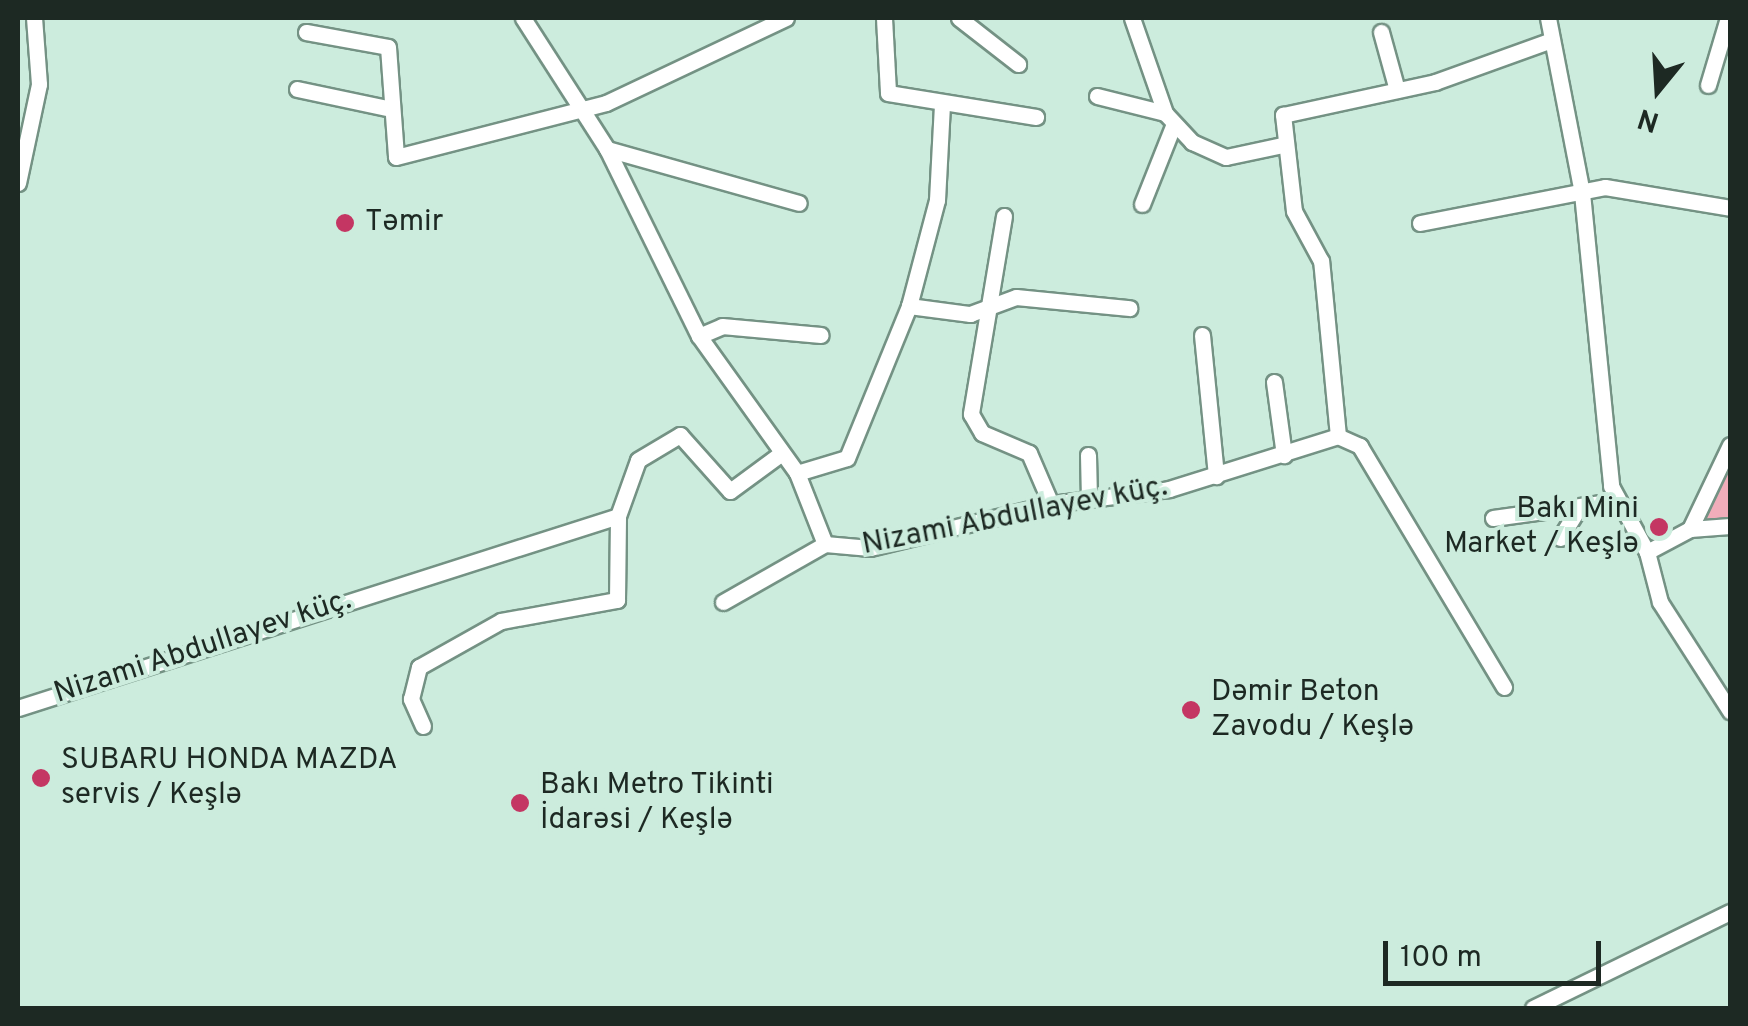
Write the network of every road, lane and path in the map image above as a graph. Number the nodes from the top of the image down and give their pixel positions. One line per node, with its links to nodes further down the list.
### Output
1 (34, 18): 24 (street)
2 (523, 18): 19 (street, Nizami Abdullayev küç.)
3 (786, 18): 19 (street)
4 (884, 18): 17 (street)
5 (959, 18): 12 (street)
6 (1132, 18): 21 (street)
7 (1548, 18): 11 (street)
8 (1728, 18): 13 (street)
9 (306, 32): 18 (street)
10 (1381, 32): 15 (street)
11 (1550, 41): 15 (street); 25 (street)
12 (1018, 64)
13 (1708, 84)
14 (297, 89): 18 (street)
15 (1397, 90): 22 (street)
16 (1098, 96): 21 (street)
17 (942, 104): 20 (street); 31 (street)
18 (390, 109): 19 (street)
19 (582, 110): 23 (street, Nizami Abdullayev küç.)
20 (1036, 117)
21 (1169, 119): 22 (street); 27 (street)
22 (1282, 145): 38 (street)
23 (606, 149): 26 (street); 36 (street, Nizami Abdullayev küç.)
24 (18, 182)
25 (1582, 193): 28 (street); 30 (street); 46 (street)
26 (799, 203)
27 (1142, 204)
28 (1730, 208)
29 (1004, 216): 32 (street)
30 (1420, 222)
31 (909, 306): 32 (street); 43 (street)
32 (987, 308): 33 (street); 47 (street)
33 (1129, 308)
34 (1202, 334): 44 (street)
35 (821, 335): 36 (street)
36 (700, 336): 40 (street, Nizami Abdullayev küç.)
37 (1274, 382): 42 (street)
38 (1338, 436): 42 (street, Nizami Abdullayev küç.); 57 (street)
39 (1730, 445): 52 (street)
40 (779, 455): 43 (street, Nizami Abdullayev küç.); 49 (street)
41 (1088, 455): 45 (street)
42 (1284, 455): 44 (street, Nizami Abdullayev küç.)
43 (797, 473): 54 (street, Nizami Abdullayev küç.)
44 (1216, 476): 45 (street, Nizami Abdullayev küç.)
45 (1089, 498): 47 (street, Nizami Abdullayev küç.)
46 (1616, 501): 48 (street); 55 (street)
47 (1050, 504): 54 (street, Nizami Abdullayev küç.)
48 (1579, 508): 50 (street); 53 (street)
49 (618, 516): 58 (street, Nizami Abdullayev küç.); 60 (street)
50 (1493, 518)
51 (1730, 526): 52 (street)
52 (1690, 529): 55 (street)
53 (1560, 538)
54 (825, 544): 56 (street)
55 (1648, 552): 59 (street)
56 (723, 602)
57 (1504, 687)
58 (18, 708)
59 (1730, 711)
60 (423, 726)
61 (1730, 912): 62 (street)
62 (1533, 1008)

